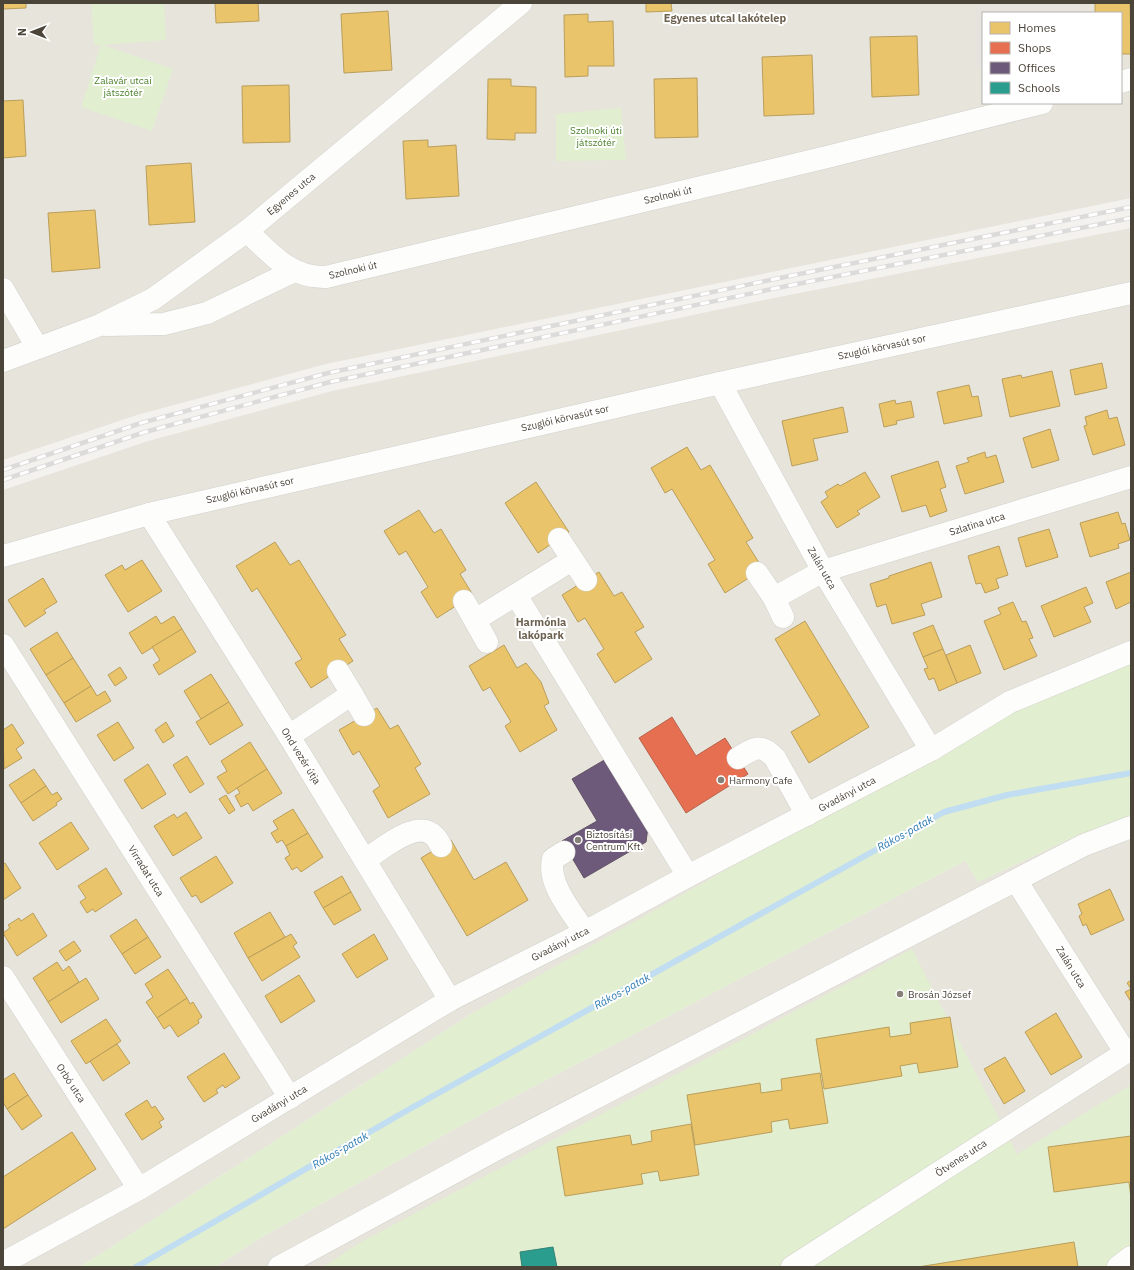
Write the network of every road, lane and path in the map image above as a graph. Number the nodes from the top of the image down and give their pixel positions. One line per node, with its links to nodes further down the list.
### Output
1 (521, 3): 3 (street, Egyenes utca)
2 (1038, 104): 4 (street, Szolnoki út)
3 (247, 231): 4 (street, Szolnoki út); 7 (street, Egyenes utca)
4 (294, 271): 7 (street)
5 (3, 289): 8 (street)
6 (1131, 293): 10 (street, Szuglói körvasút sor)
7 (100, 325): 8 (street, Egyenes utca)
8 (38, 347): 9 (street)
9 (3, 361)
10 (720, 382): 12 (street, Szuglói körvasút sor); 16 (street, Zalán utca)
11 (1131, 477): 16 (street, Szlatina utca)
12 (149, 514): 14 (street, Szuglói körvasút sor); 28 (street, Ond vezér útja)
13 (559, 539): 15 (street)
14 (3, 556)
15 (572, 560): 18 (street); 19 (street)
16 (823, 571): 17 (street, Szlatina utca); 29 (street, Zalán utca)
17 (757, 573)
18 (586, 580)
19 (516, 595): 21 (street); 36 (street)
20 (464, 601): 21 (street)
21 (475, 620): 22 (street)
22 (487, 642)
23 (3, 645): 42 (street, Virradat utca)
24 (1131, 652): 29 (street, Gvadányi utca)
25 (338, 671): 26 (street)
26 (352, 694): 27 (street); 28 (street)
27 (364, 715)
28 (289, 736): 35 (street, Ond vezér útja)
29 (931, 750): 31 (street, Gvadányi utca)
30 (738, 758): 31 (street)
31 (808, 815): 36 (street, Gvadányi utca)
32 (1131, 827): 37 (street)
33 (441, 846): 35 (street)
34 (564, 852): 38 (street)
35 (366, 860): 40 (street, Ond vezér útja)
36 (688, 876): 38 (street, Gvadányi utca)
37 (1017, 882): 41 (street, Zalán utca); 46 (street)
38 (585, 932): 40 (street, Gvadányi utca)
39 (3, 977): 43 (street, Orbó utca)
40 (450, 1000): 42 (street, Gvadányi utca)
41 (1128, 1050): 47 (street, Ötvenes utca)
42 (290, 1098): 43 (street, Gvadányi utca)
43 (139, 1189): 45 (street, Gvadányi utca)
44 (1131, 1257): 48 (street)
45 (3, 1263)
46 (279, 1267)
47 (792, 1267)
48 (1118, 1267)

